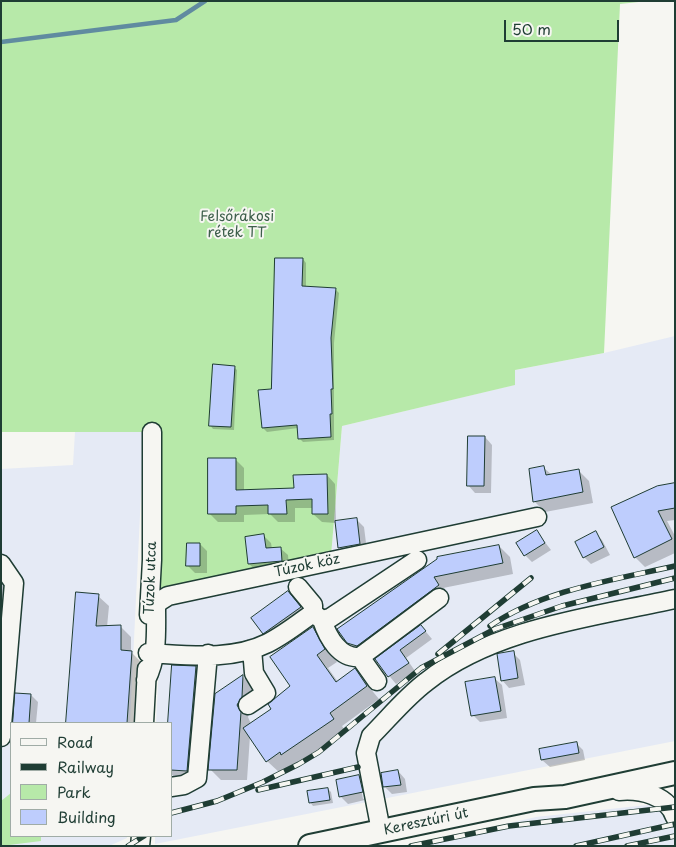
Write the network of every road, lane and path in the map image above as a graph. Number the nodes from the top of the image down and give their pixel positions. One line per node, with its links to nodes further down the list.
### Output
1 (152, 432): 10 (street, Túzok utca)
2 (537, 517): 10 (street, Túzok köz)
3 (417, 560): 8 (street)
4 (1, 564): 16 (street)
5 (298, 587): 8 (street)
6 (439, 598): 12 (street)
7 (675, 599): 22 (street)
8 (318, 616): 9 (street); 12 (street)
9 (252, 649): 11 (street); 14 (street)
10 (151, 654): 11 (street); 15 (street, Túzok utca)
11 (208, 654): 18 (street)
12 (360, 657): 13 (street)
13 (377, 681)
14 (248, 705)
15 (144, 722)
16 (1, 736)
17 (670, 770): 19 (main road, Keresztúri út); 20 (main road, Keresztúri út); 21 (street)
18 (172, 787)
19 (565, 796): 20 (main road, Keresztúri út); 21 (street)
20 (542, 798): 22 (main road, Keresztúri út)
21 (673, 812)
22 (381, 831): 23 (main road, Keresztúri út)
23 (310, 846)

